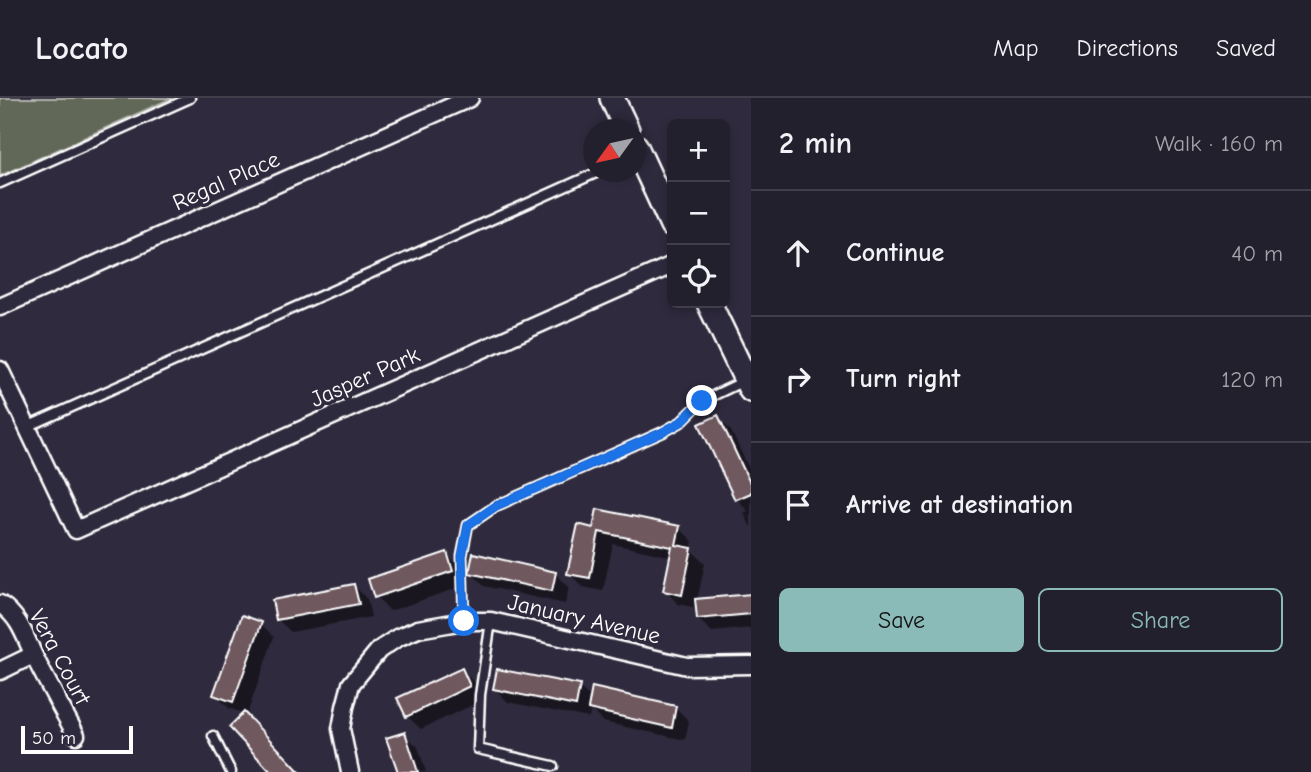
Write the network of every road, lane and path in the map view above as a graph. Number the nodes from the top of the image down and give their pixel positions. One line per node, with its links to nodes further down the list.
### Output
1 (190, 98): 7 (lane)
2 (470, 98): 10 (street, Regal Place)
3 (612, 98): 4 (street)
4 (622, 119)
5 (646, 172): 8 (street)
6 (583, 179): 14 (lane)
7 (0, 183)
8 (667, 215)
9 (667, 267): 14 (street, Jasper Park)
10 (0, 307)
11 (711, 308): 13 (street)
12 (0, 370): 14 (street)
13 (749, 385): 16 (lane)
14 (27, 427)
15 (0, 604): 18 (street, Vera Court)
16 (464, 621): 17 (street, January Avenue); 25 (street, January Avenue)
17 (491, 621): 19 (street, January Avenue); 23 (lane)
18 (33, 655): 20 (street); 21 (street, Vera Court)
19 (751, 665)
20 (0, 671)
21 (76, 735)
22 (213, 736): 24 (lane)
23 (553, 766)
24 (231, 772)
25 (350, 772)

